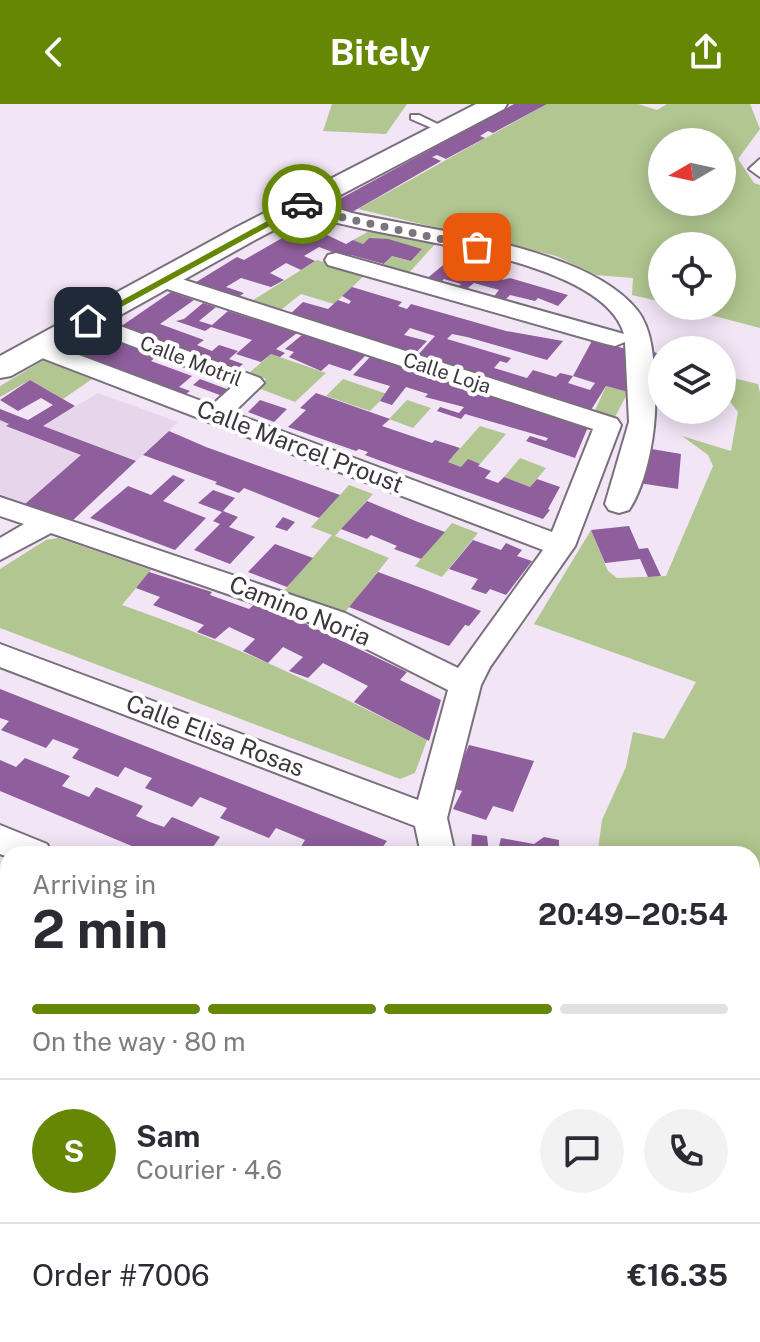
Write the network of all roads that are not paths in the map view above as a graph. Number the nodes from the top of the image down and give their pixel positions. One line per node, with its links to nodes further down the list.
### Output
1 (495, 104): 3 (street)
2 (415, 117): 3 (lane)
3 (445, 130): 6 (street)
4 (760, 162): 5 (lane)
5 (760, 174)
6 (306, 203): 7 (street); 9 (street)
7 (449, 240): 10 (street); 16 (street)
8 (336, 260): 10 (street)
9 (163, 280): 11 (street); 19 (street, Calle Loja)
10 (412, 281): 12 (street)
11 (88, 321): 13 (street); 15 (street, Calle Motril)
12 (615, 339)
13 (38, 348): 14 (street); 15 (street, Calle Marcel Proust)
14 (0, 369)
15 (216, 415): 19 (street, Calle Marcel Proust)
16 (619, 504)
17 (0, 506): 18 (street, Camino Noria)
18 (47, 523): 20 (street); 22 (street, Camino Noria)
19 (561, 546): 22 (street)
20 (0, 551)
21 (0, 655): 23 (street, Calle Elisa Rosas)
22 (465, 685): 23 (street)
23 (430, 818): 24 (street)
24 (436, 846)

